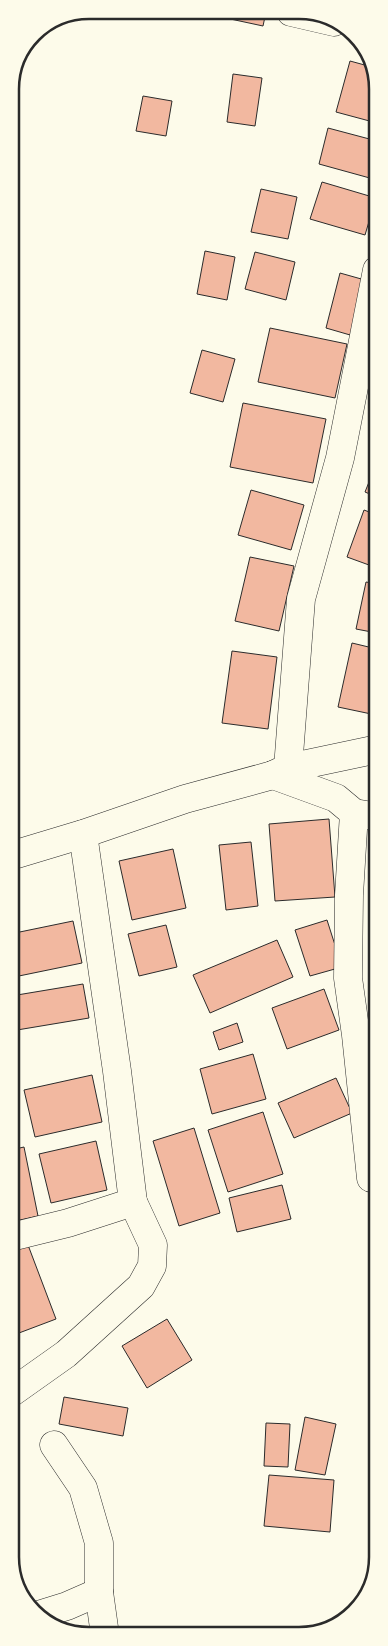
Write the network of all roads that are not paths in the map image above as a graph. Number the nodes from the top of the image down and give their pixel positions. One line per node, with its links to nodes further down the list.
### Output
1 (369, 311): 3 (street)
2 (369, 751): 3 (street)
3 (280, 771): 4 (street); 5 (street)
4 (366, 815): 7 (street)
5 (83, 834): 6 (street); 8 (street)
6 (19, 853)
7 (369, 1159)
8 (133, 1202): 9 (street); 10 (street)
9 (19, 1236)
10 (19, 1387)
11 (54, 1445): 12 (street)
12 (99, 1592): 13 (street); 14 (street)
13 (46, 1612)
14 (104, 1627)

